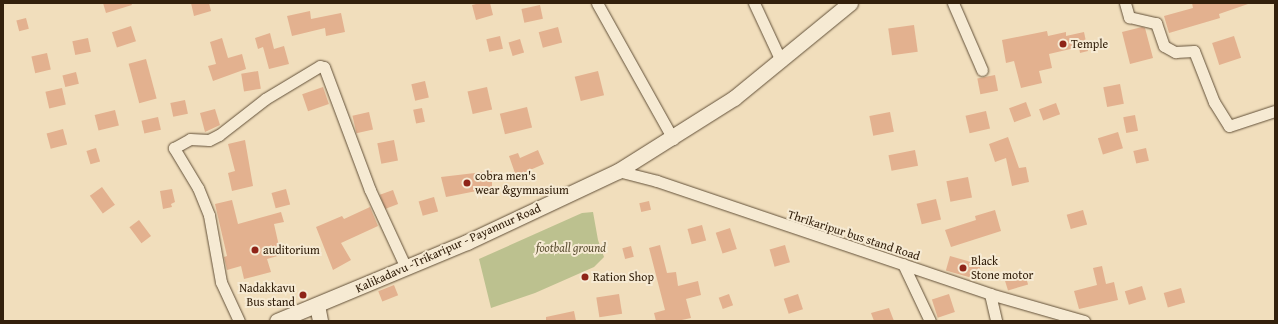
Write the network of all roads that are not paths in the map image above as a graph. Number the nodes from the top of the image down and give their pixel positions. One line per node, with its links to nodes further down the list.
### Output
1 (597, 3): 9 (street)
2 (754, 3): 6 (street)
3 (850, 3): 6 (main road, Kalikadavu -Trikaripur - Payannur Road)
4 (954, 3): 7 (street)
5 (1125, 3): 8 (street)
6 (781, 61): 9 (main road, Kalikadavu -Trikaripur - Payannur Road)
7 (982, 70)
8 (1275, 111)
9 (673, 139): 10 (main road, Kalikadavu -Trikaripur - Payannur Road)
10 (618, 172): 11 (street, Thrikaripur bus stand Road); 12 (main road, Kalikadavu -Trikaripur - Payannur Road)
11 (903, 264): 13 (street, Thrikaripur bus stand Road); 18 (street)
12 (406, 268): 14 (main road, Kalikadavu -Trikaripur - Payannur Road); 15 (street)
13 (990, 294): 19 (street); 20 (street, Thrikaripur bus stand Road)
14 (317, 305): 16 (main road, Kalikadavu -Trikaripur - Payannur Road); 17 (main road)
15 (239, 321)
16 (276, 321)
17 (320, 321)
18 (930, 321)
19 (996, 321)
20 (1084, 321)

